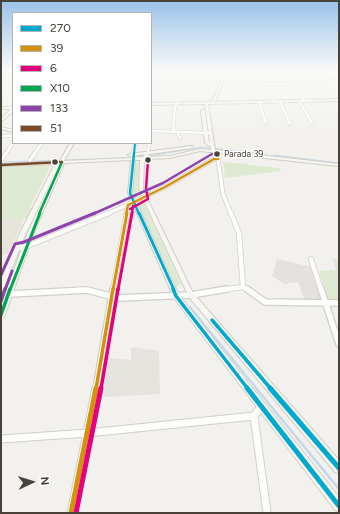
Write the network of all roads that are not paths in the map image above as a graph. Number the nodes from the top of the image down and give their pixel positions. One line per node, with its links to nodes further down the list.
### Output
1 (179, 94): 14 (street)
2 (217, 94): 12 (main road)
3 (270, 94): 9 (street)
4 (298, 94): 7 (street)
5 (339, 100): 7 (main road)
6 (299, 101): 7 (main road); 10 (main road); 20 (street)
7 (305, 101)
8 (259, 102): 9 (main road); 12 (main road); 19 (street)
9 (276, 102): 10 (main road)
10 (280, 102): 21 (street)
11 (204, 103): 12 (main road); 14 (main road); 30 (main road)
12 (213, 103)
13 (152, 104): 14 (main road)
14 (175, 104): 25 (street)
15 (1, 107): 16 (main road)
16 (12, 107): 17 (main road); 18 (main road)
17 (1, 116)
18 (1, 120)
19 (266, 123)
20 (312, 123)
21 (290, 124)
22 (1, 128): 27 (main road)
23 (152, 131): 25 (street)
24 (1, 132): 28 (main road)
25 (173, 132): 26 (street)
26 (177, 132): 30 (street); 32 (street)
27 (12, 133)
28 (12, 133)
29 (12, 133): 31 (street)
30 (209, 133): 39 (main road)
31 (1, 136)
32 (180, 138)
33 (12, 144): 46 (street)
34 (41, 144): 44 (street)
35 (68, 144): 45 (main road)
36 (71, 144): 45 (main road)
37 (135, 144): 42 (street)
38 (150, 144): 41 (street)
39 (213, 149): 40 (main road); 40 (main road); 41 (main road); 43 (street)
40 (272, 155): 47 (main road); 49 (main road)
41 (146, 156): 42 (main road); 50 (main road)
42 (133, 157): 45 (main road); 51 (main road)
43 (218, 159): 50 (street); 55 (street)
44 (30, 160): 45 (main road); 46 (main road)
45 (60, 160): 48 (main road); 52 (main road); 53 (main road)
46 (1, 161)
47 (339, 161)
48 (1, 165)
49 (339, 165)
50 (143, 197): 51 (street); 58 (main road)
51 (131, 203): 53 (street); 59 (main road); 60 (street)
52 (17, 248): 53 (street); 56 (main road)
53 (25, 248): 57 (main road)
54 (311, 259): 62 (street)
55 (243, 287): 58 (street); 62 (street)
56 (1, 288)
57 (10, 294): 60 (street); 63 (main road)
58 (191, 295): 59 (street); 69 (main road)
59 (176, 296): 60 (street); 65 (main road)
60 (112, 297): 67 (street)
61 (339, 303): 62 (street)
62 (325, 304): 64 (street)
63 (1, 315)
64 (339, 344)
65 (261, 407): 66 (street); 70 (main road)
66 (254, 416): 67 (street); 72 (street)
67 (88, 433): 68 (street); 71 (street)
68 (1, 439)
69 (339, 468)
70 (339, 506)
71 (71, 513)
72 (267, 513)

